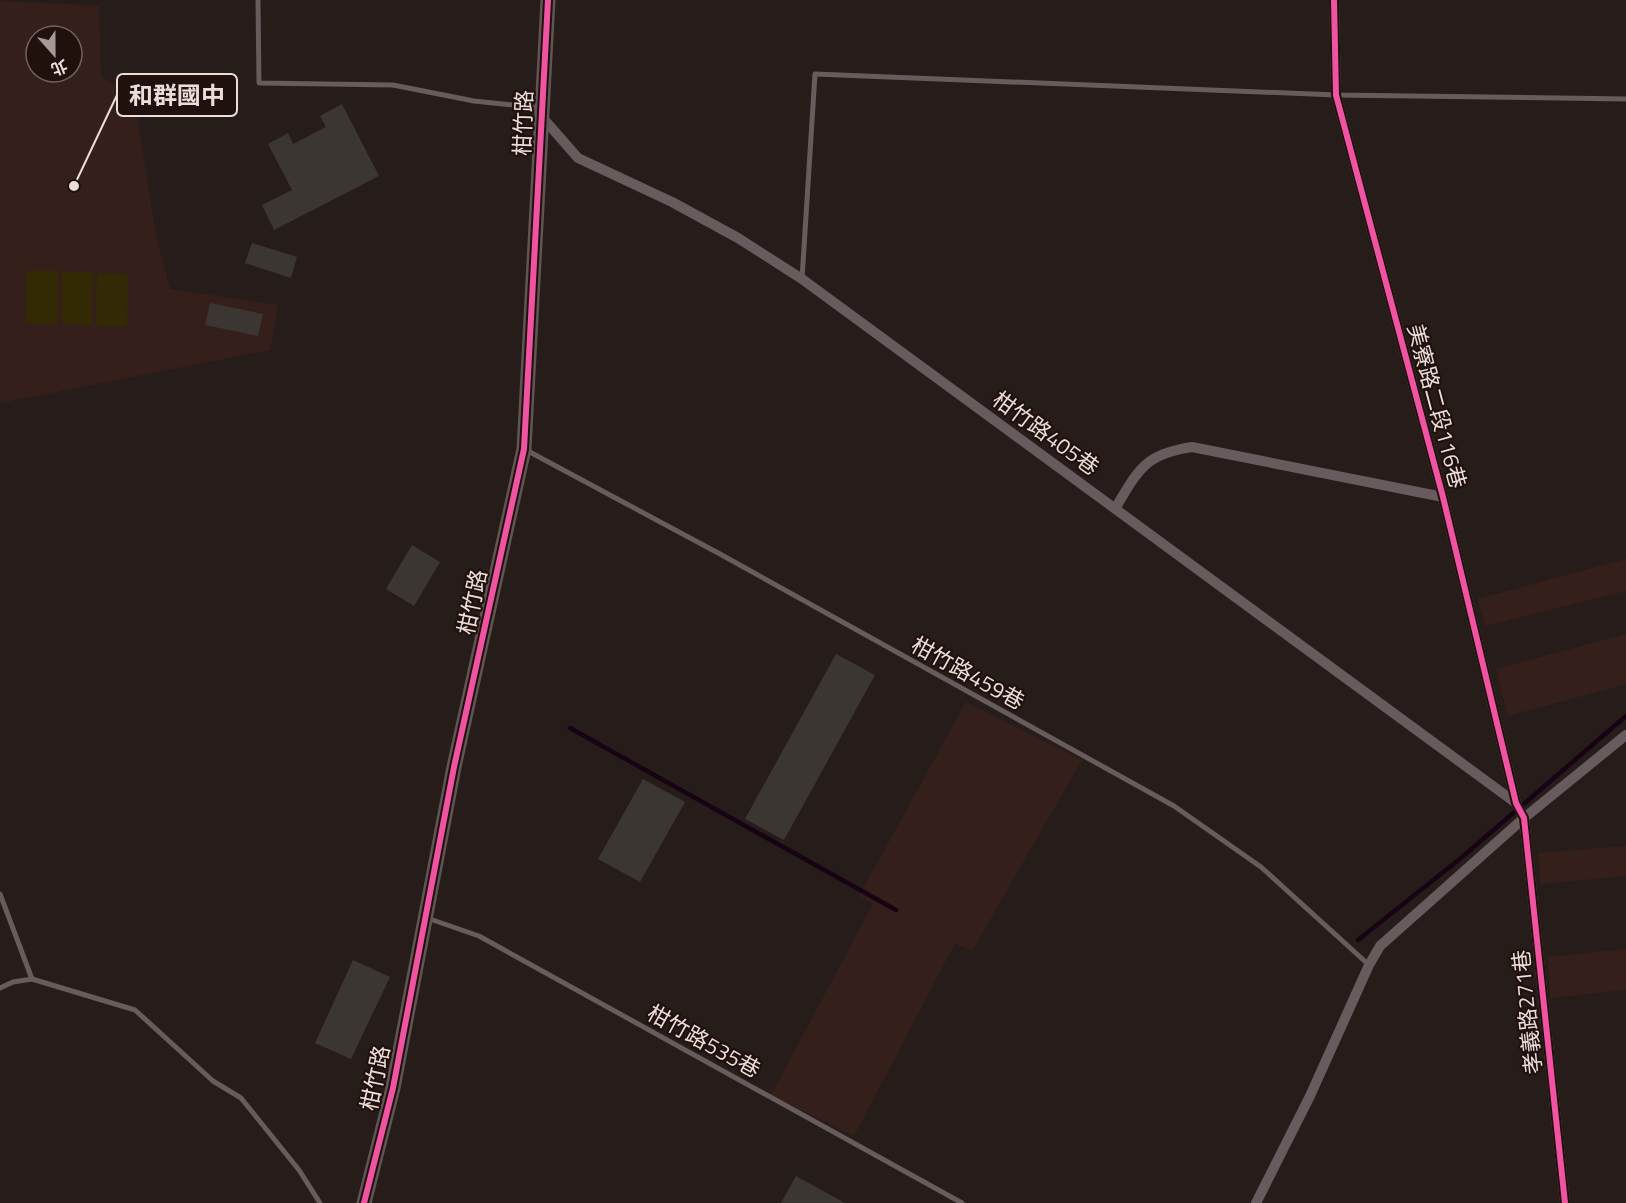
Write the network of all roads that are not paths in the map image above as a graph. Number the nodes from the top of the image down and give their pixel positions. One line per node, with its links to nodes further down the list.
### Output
1 (258, 0): 6 (lane)
2 (548, 0): 6 (street, 柑竹路)
3 (1334, 0): 4 (street, 美寮路二段116巷)
4 (1336, 95): 5 (lane); 7 (lane); 9 (street, 美寮路二段116巷)
5 (1626, 99)
6 (542, 117): 7 (street, 柑竹路405巷); 8 (street, 柑竹路)
7 (802, 279): 10 (street, 柑竹路405巷)
8 (524, 449): 15 (street, 柑竹路); 16 (lane, 柑竹路459巷)
9 (1443, 497): 10 (street); 12 (street, 美寮路二段116巷)
10 (1116, 507): 12 (street, 柑竹路405巷)
11 (1626, 735): 13 (street)
12 (1516, 802): 13 (street, 美寮路二段116巷)
13 (1524, 818): 16 (street); 23 (street, 孝義路271巷)
14 (0, 894): 17 (lane)
15 (426, 918): 20 (street, 柑竹路); 21 (lane, 柑竹路535巷)
16 (1369, 965): 22 (street)
17 (32, 979): 18 (lane); 19 (lane)
18 (0, 988)
19 (320, 1203)
20 (364, 1203)
21 (962, 1203)
22 (1256, 1203)
23 (1565, 1203)

